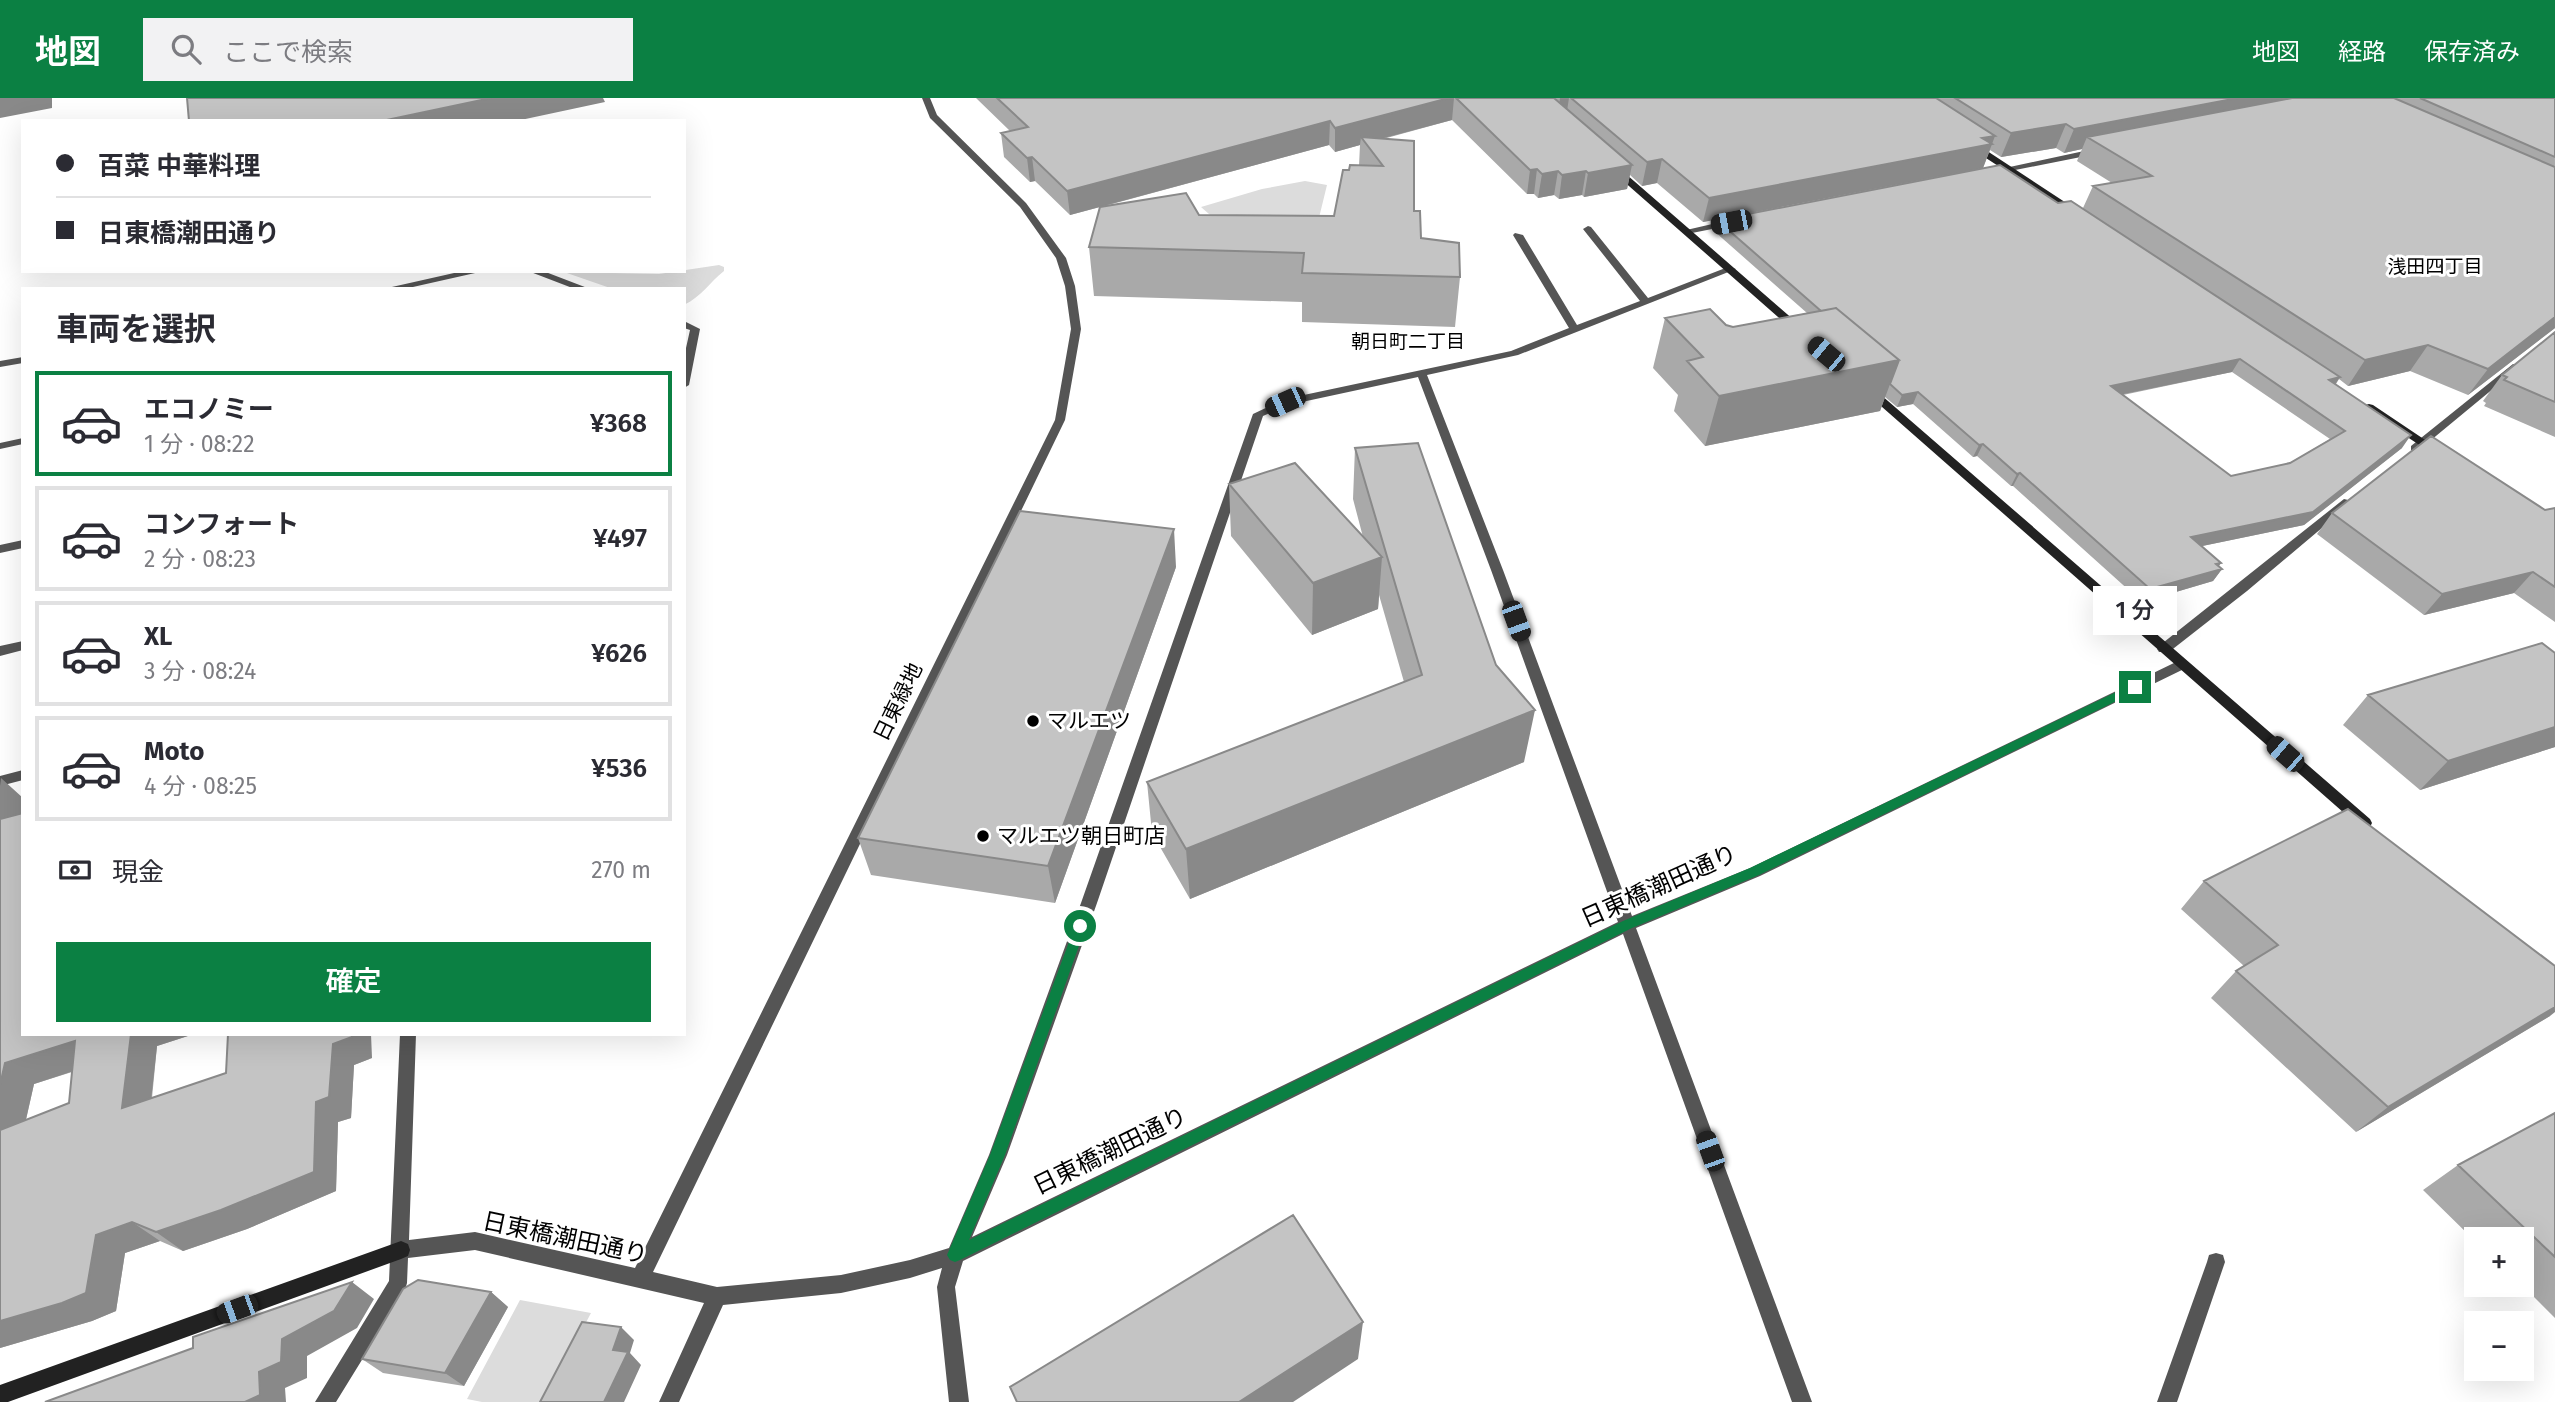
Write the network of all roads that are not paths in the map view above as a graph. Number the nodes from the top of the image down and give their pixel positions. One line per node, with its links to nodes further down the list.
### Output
1 (926, 98): 48 (street, 日東緑地)
2 (1966, 140): 5 (street)
3 (2112, 149): 5 (street)
4 (1606, 161): 10 (street)
5 (2009, 169): 6 (street); 8 (street)
6 (1983, 174)
7 (1751, 219): 10 (street)
8 (2089, 222)
9 (1588, 229): 17 (street)
10 (1687, 231): 12 (street)
11 (1518, 235): 19 (street)
12 (1731, 269): 17 (street); 20 (street)
13 (469, 273): 15 (street)
14 (539, 273): 16 (street)
15 (398, 287)
16 (579, 287)
17 (1646, 302): 19 (street)
18 (686, 325): 25 (street)
19 (1575, 330): 24 (street)
20 (1809, 339)
21 (2524, 359): 29 (street)
22 (21, 360): 23 (street)
23 (0, 364)
24 (1421, 372): 43 (street); 46 (street)
25 (686, 375)
26 (1858, 380): 37 (street)
27 (2355, 397): 29 (street)
28 (21, 441): 30 (street)
29 (2423, 442): 31 (street); 32 (street)
30 (0, 446)
31 (2445, 457)
32 (2401, 459)
33 (2357, 494): 37 (street)
34 (21, 544): 35 (street)
35 (0, 549)
36 (21, 646): 38 (street)
37 (2164, 649): 39 (street)
38 (0, 651)
39 (2181, 665): 42 (street); 43 (street, 日東橋潮田通り)
40 (21, 776): 41 (street)
41 (0, 781)
42 (2378, 834)
43 (1627, 925): 46 (street, 日東橋潮田通り); 54 (street)
44 (408, 1036): 45 (street)
45 (401, 1250): 48 (street, 日東橋潮田通り); 50 (street, 日東橋潮田通り); 51 (street)
46 (955, 1255): 49 (street, 日東橋潮田通り); 53 (street)
47 (2216, 1262): 55 (street)
48 (640, 1279): 49 (street, 日東橋潮田通り)
49 (717, 1296): 52 (street)
50 (0, 1395)
51 (325, 1402)
52 (669, 1402)
53 (959, 1402)
54 (1802, 1402)
55 (2167, 1402)

